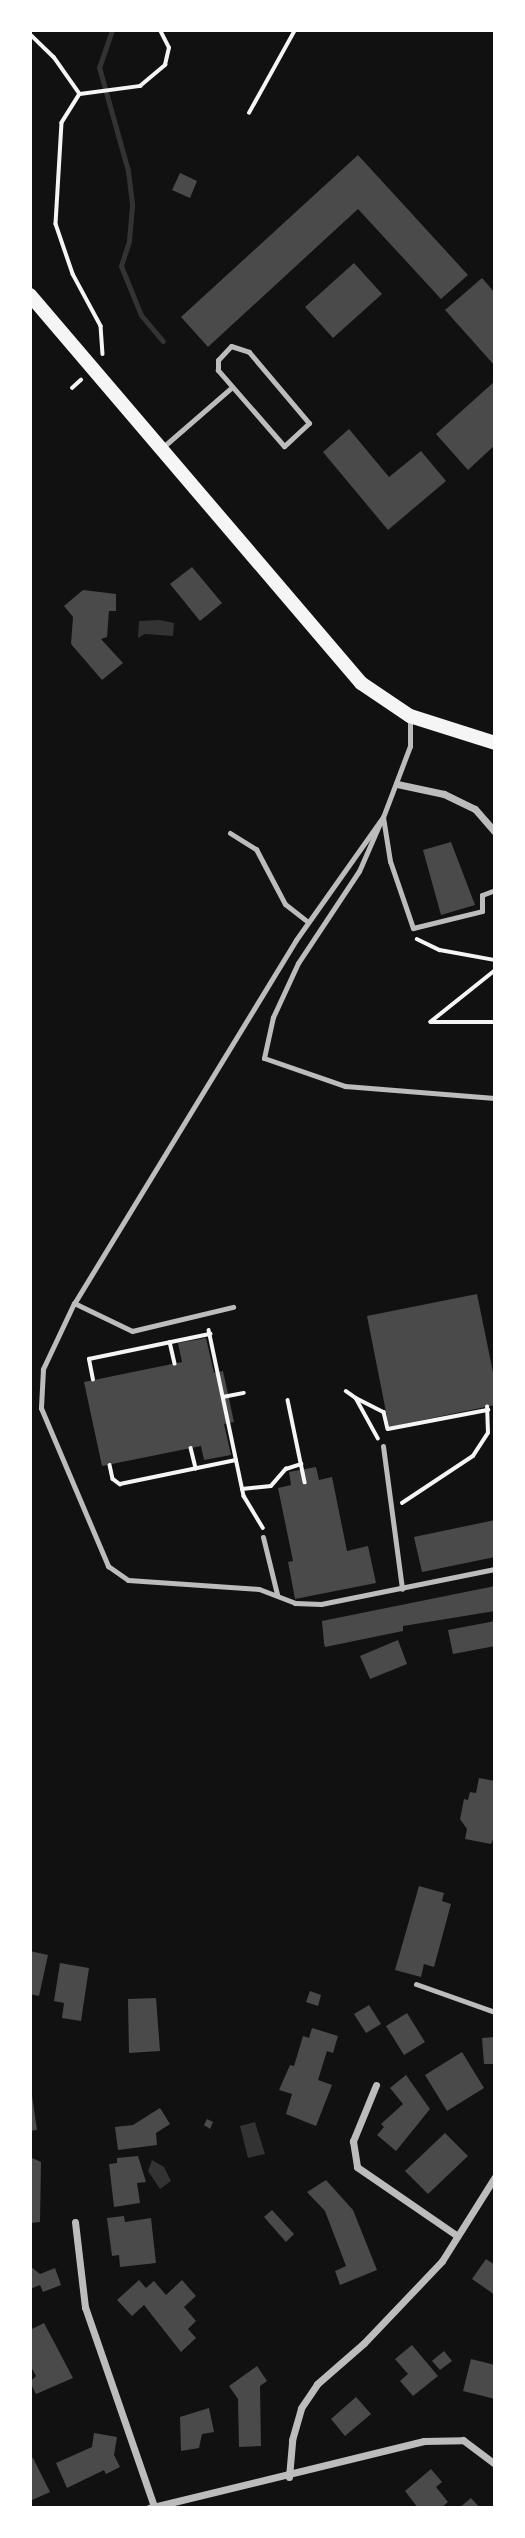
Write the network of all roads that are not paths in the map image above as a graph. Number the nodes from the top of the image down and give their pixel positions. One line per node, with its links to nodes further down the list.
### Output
1 (30, 295): 3 (main road)
2 (232, 387): 2 (lane); 3 (lane)
3 (159, 451): 4 (main road)
4 (410, 716): 5 (main road); 6 (lane)
5 (495, 743)
6 (397, 784): 7 (lane); 8 (street)
7 (383, 817): 10 (lane); 11 (lane); 12 (lane)
8 (495, 832)
9 (230, 833): 11 (lane)
10 (495, 890)
11 (308, 922): 13 (lane)
12 (495, 1098)
13 (74, 1303): 14 (lane); 19 (lane)
14 (233, 1307)
15 (383, 1446): 18 (lane)
16 (263, 1537): 19 (lane)
17 (495, 1569): 18 (lane)
18 (402, 1589): 19 (lane)
19 (278, 1594)
20 (416, 1984): 21 (lane)
21 (495, 2012)
22 (376, 2085): 25 (street)
23 (495, 2176): 25 (street)
24 (75, 2222): 28 (street)
25 (456, 2235): 27 (street)
26 (495, 2464): 27 (street)
27 (289, 2477): 28 (street)
28 (152, 2507)

